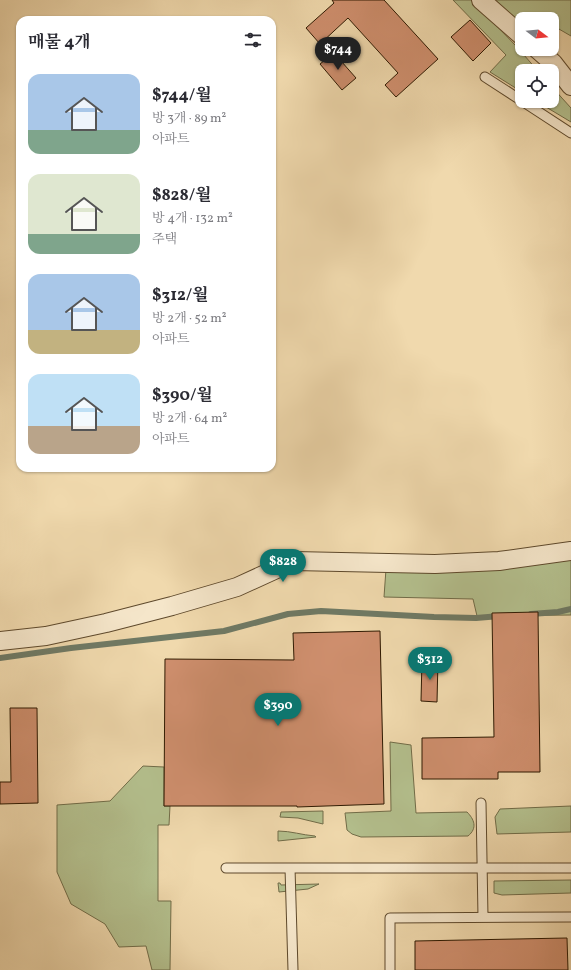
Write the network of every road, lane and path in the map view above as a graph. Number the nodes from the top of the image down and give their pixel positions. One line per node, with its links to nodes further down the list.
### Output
1 (481, 0): 2 (street)
2 (515, 30)
3 (545, 56): 5 (street)
4 (486, 77): 6 (lane)
5 (571, 86)
6 (515, 96)
7 (533, 108): 8 (lane)
8 (571, 133)
9 (571, 551): 10 (street)
10 (0, 641)
11 (481, 803): 14 (lane)
12 (226, 868): 13 (lane)
13 (290, 868): 14 (lane); 18 (lane)
14 (482, 868): 15 (lane); 16 (lane)
15 (571, 868)
16 (483, 917): 17 (lane); 19 (lane)
17 (571, 917)
18 (293, 970)
19 (390, 970)

